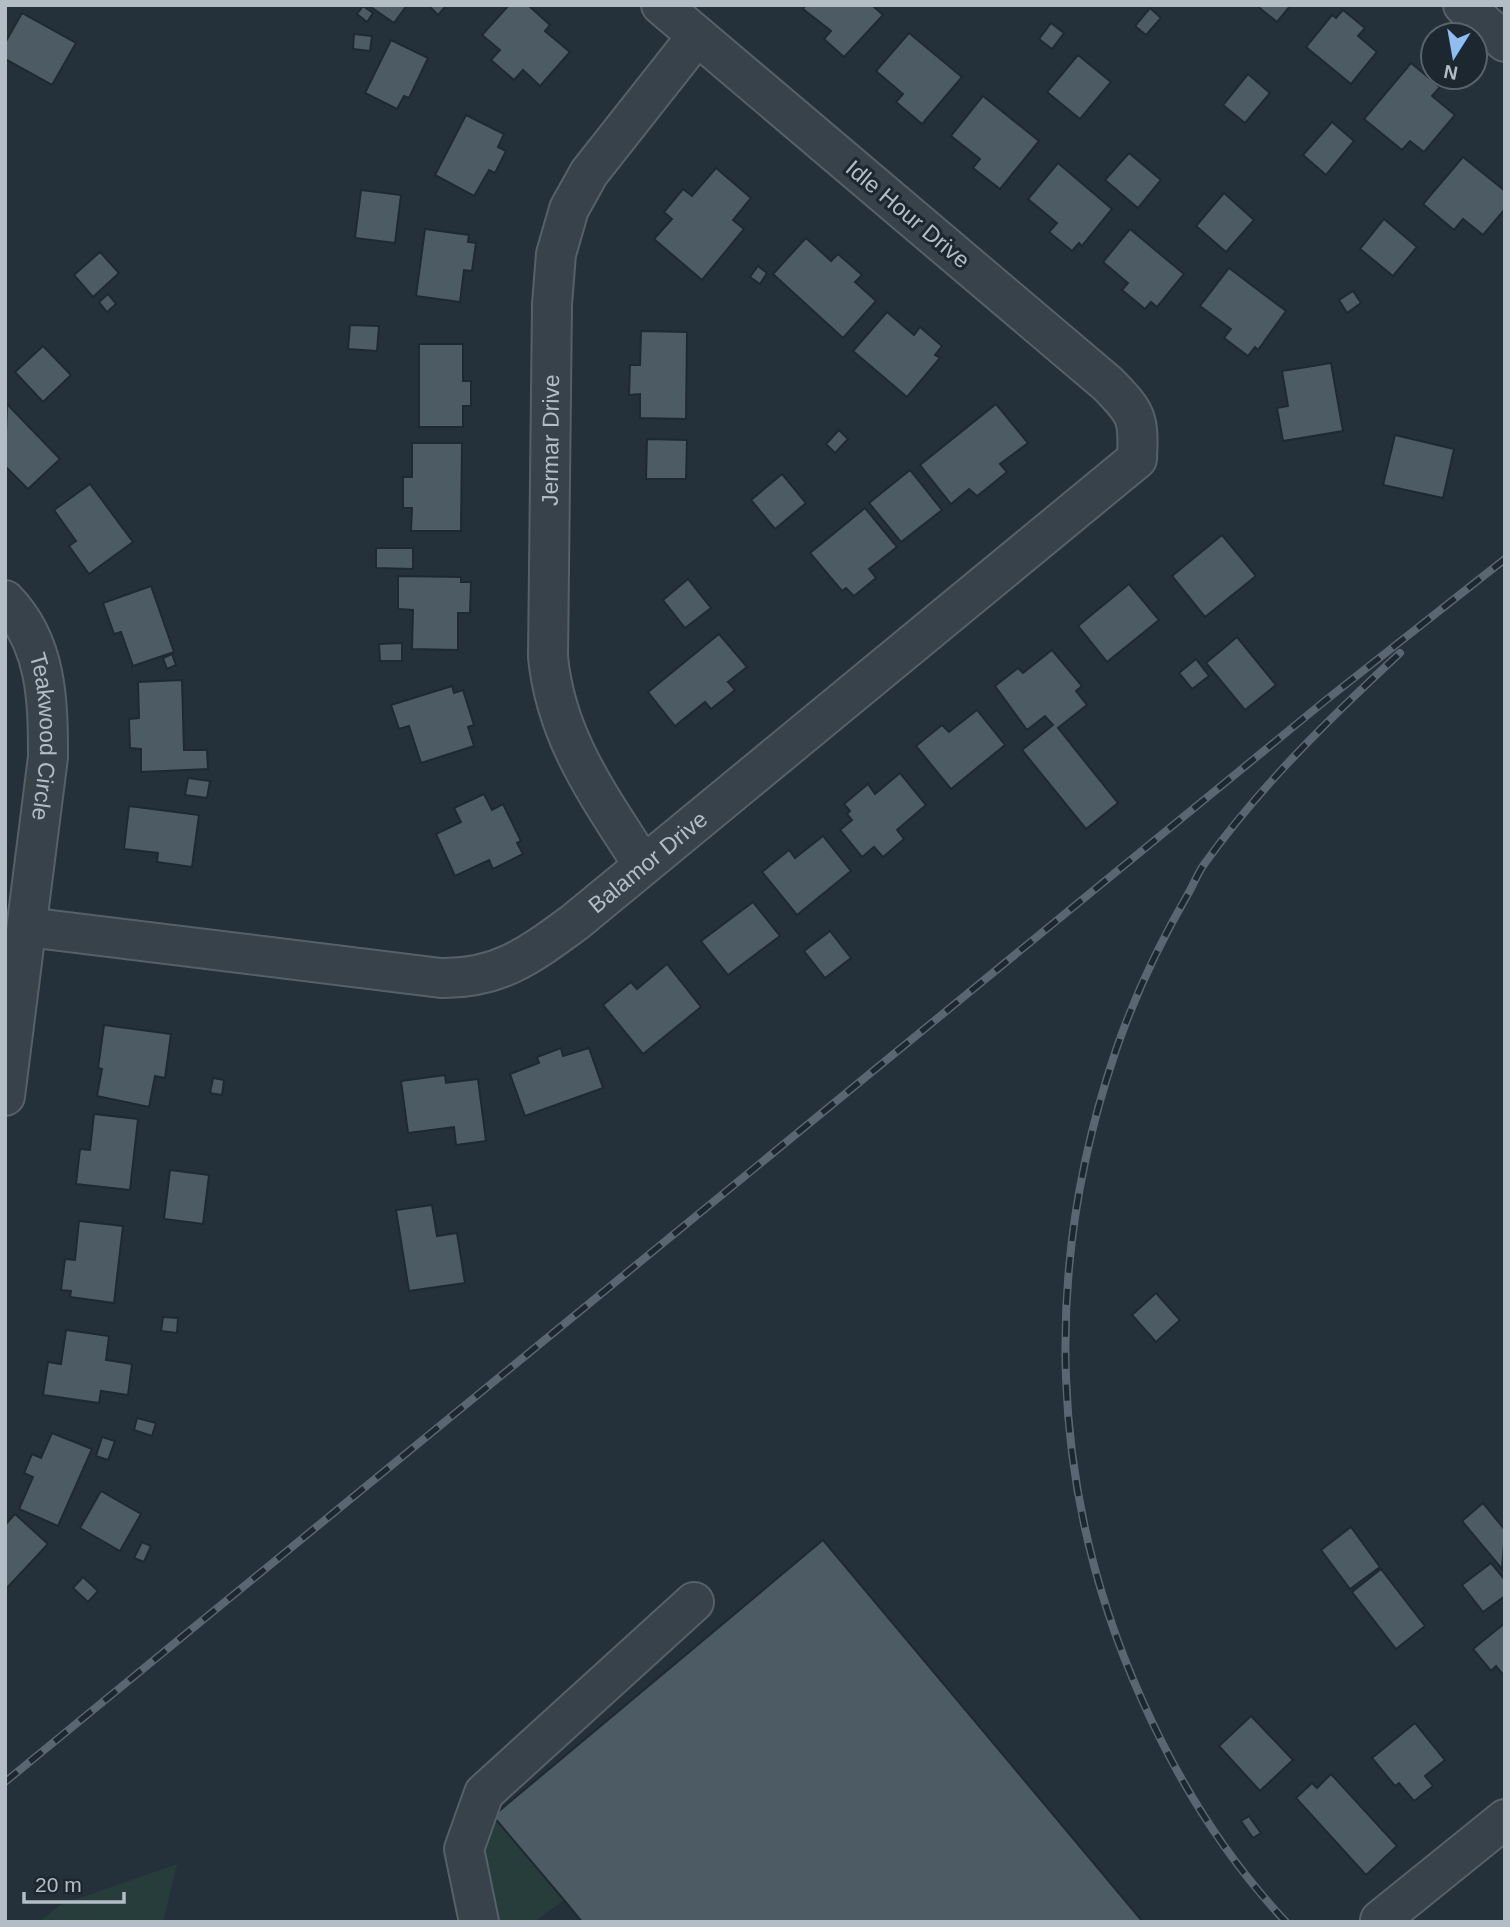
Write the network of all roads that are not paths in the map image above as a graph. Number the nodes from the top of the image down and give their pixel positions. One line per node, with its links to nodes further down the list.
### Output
1 (661, 5): 3 (street, Idle Hour Drive)
2 (1463, 5): 4 (street)
3 (697, 36): 5 (street, Idle Hour Drive); 7 (street, Jermar Drive)
4 (1505, 41)
5 (1138, 433): 7 (street, Balamor Drive)
6 (5, 600): 8 (street, Teakwood Circle)
7 (643, 865): 8 (street, Balamor Drive)
8 (27, 927): 9 (street, Teakwood Circle)
9 (5, 1096)
10 (694, 1602): 13 (street)
11 (1505, 1819): 12 (street)
12 (1380, 1920)
13 (479, 1922)

